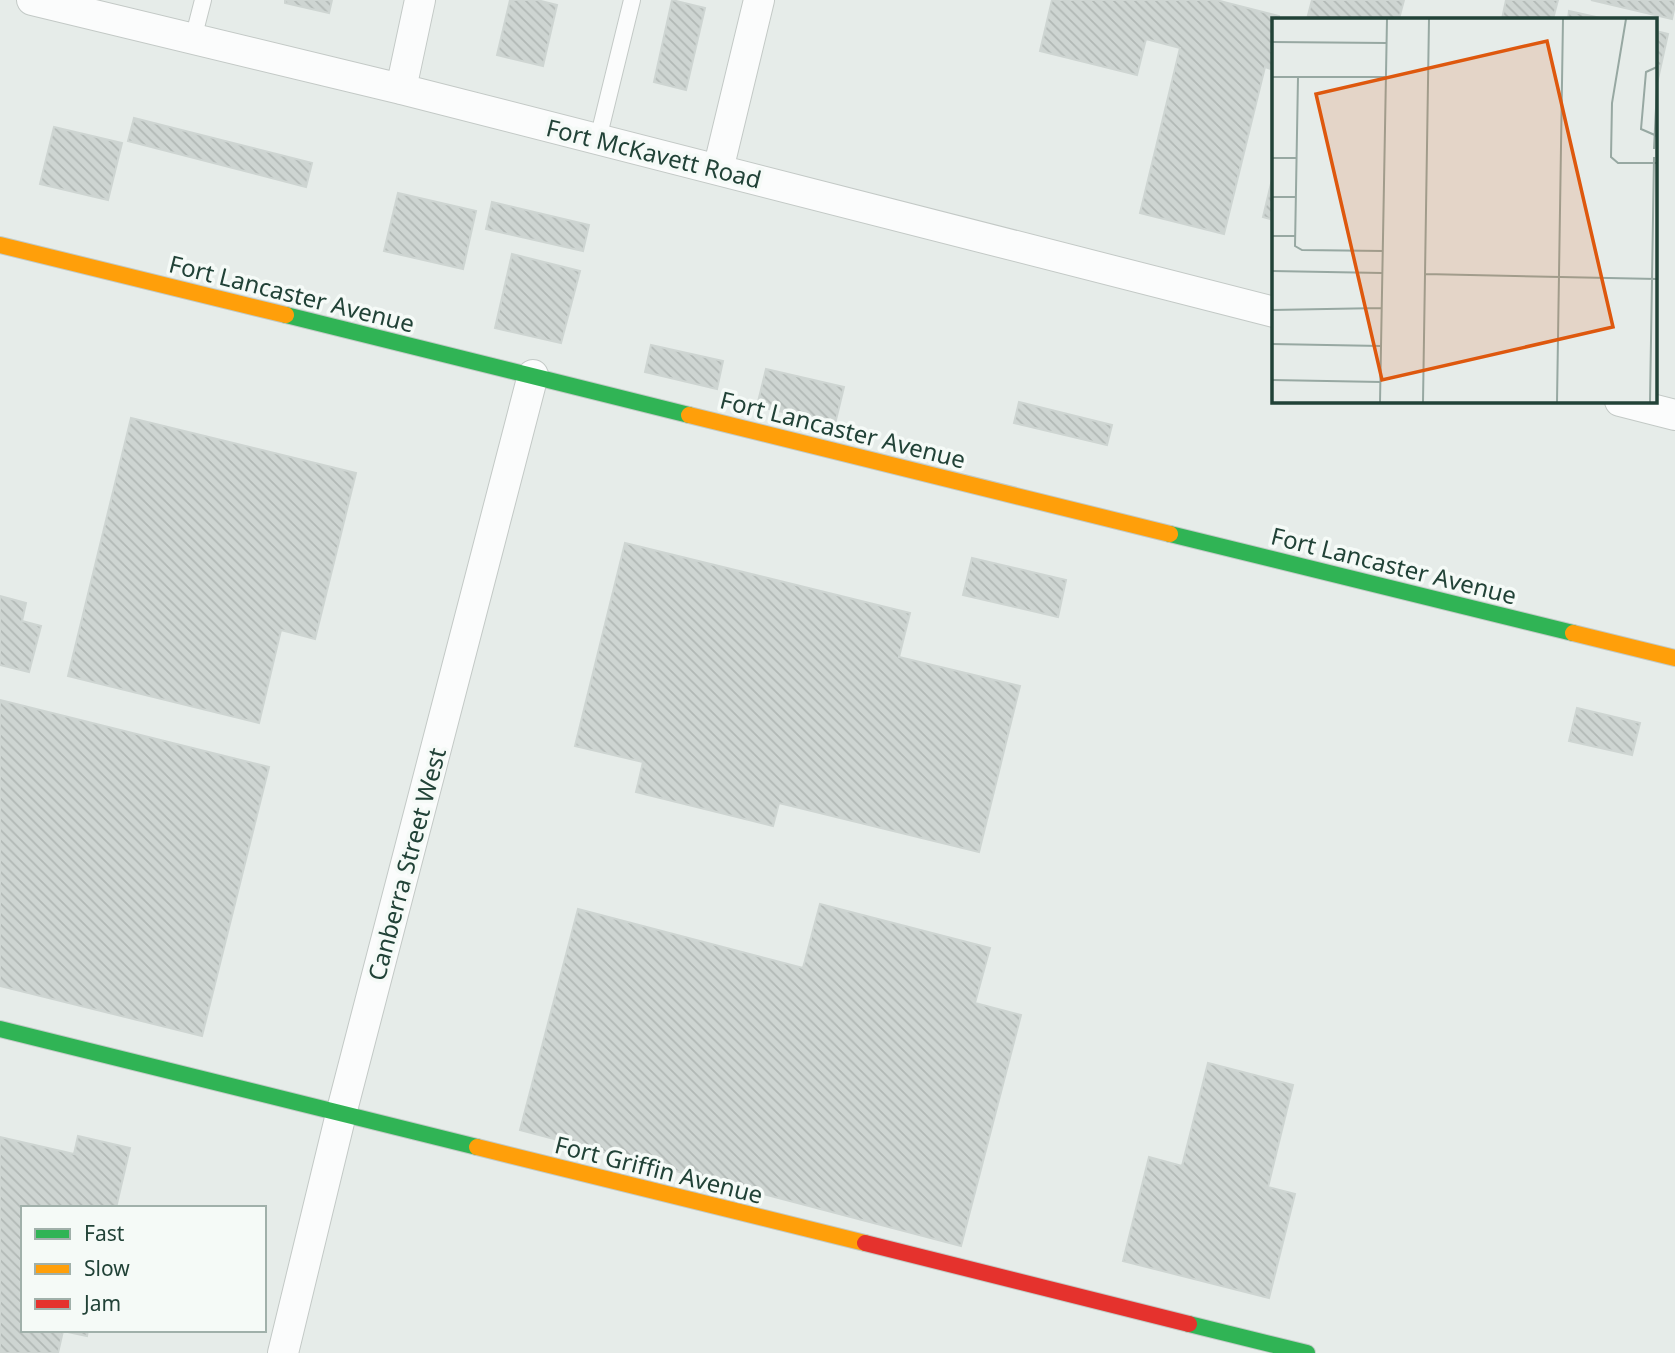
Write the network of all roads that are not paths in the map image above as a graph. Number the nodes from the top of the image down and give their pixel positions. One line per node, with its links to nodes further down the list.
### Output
1 (32, 0): 6 (street, Fort McKavett Road)
2 (203, 0): 6 (lane)
3 (419, 0): 7 (street)
4 (632, 0): 8 (lane)
5 (759, 0): 9 (street)
6 (193, 39): 7 (street, Fort McKavett Road)
7 (401, 89): 8 (street, Fort McKavett Road)
8 (598, 139): 9 (street, Fort McKavett Road)
9 (718, 170): 11 (street, Fort McKavett Road)
10 (0, 245): 12 (street, Fort Lancaster Avenue)
11 (1272, 311)
12 (533, 375): 15 (street, Fort Lancaster Avenue); 17 (street, Canberra Street West)
13 (1624, 402): 14 (street)
14 (1675, 415)
15 (1675, 658)
16 (0, 1029): 17 (street, Fort Griffin Avenue)
17 (341, 1114): 18 (street, Canberra Street West); 19 (street, Fort Griffin Avenue)
18 (283, 1353)
19 (1307, 1353)

